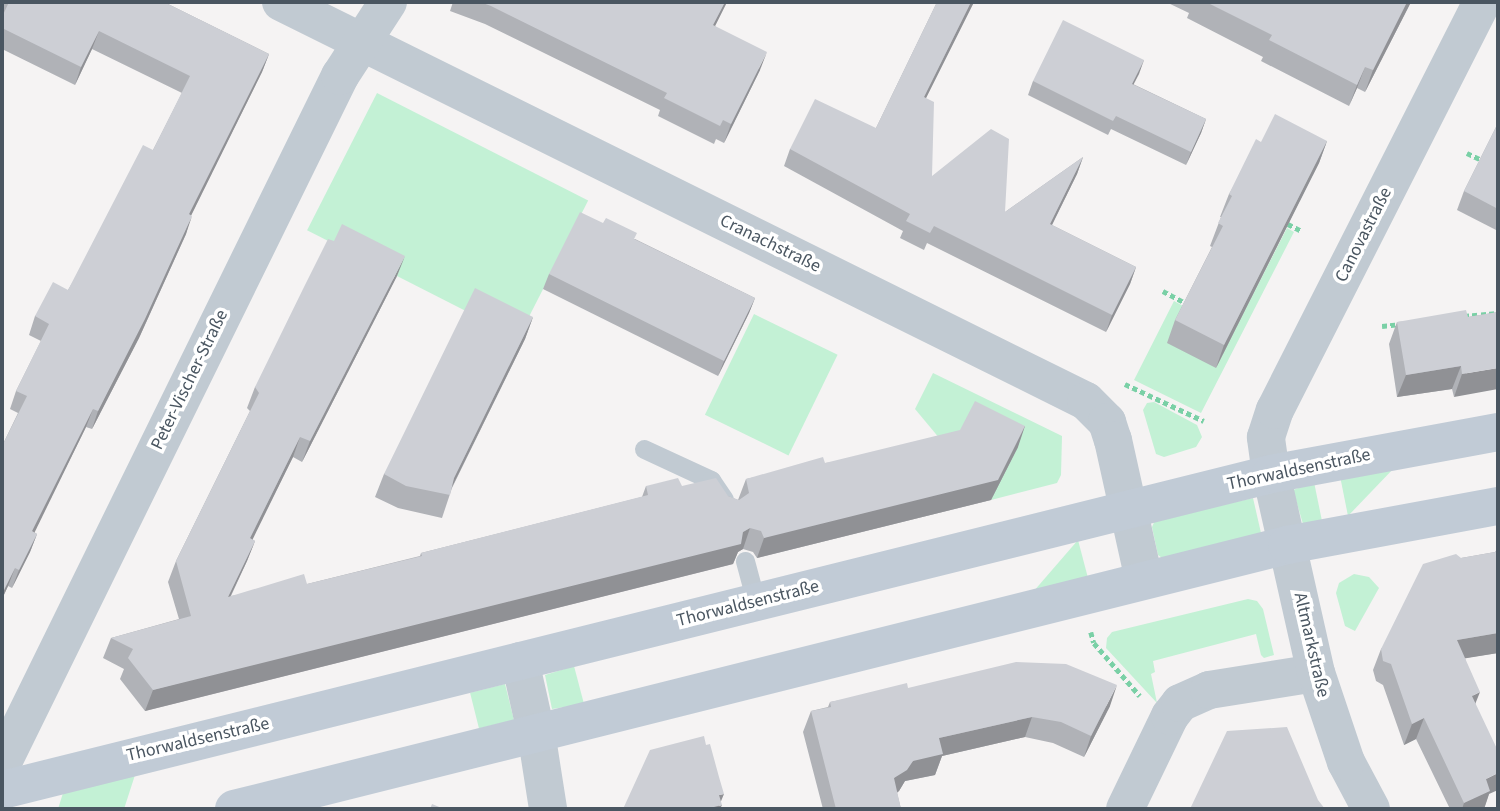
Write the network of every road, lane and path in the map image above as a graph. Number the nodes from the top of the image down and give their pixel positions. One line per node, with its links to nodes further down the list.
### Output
1 (281, 2): 4 (street, Cranachstraße)
2 (388, 2): 4 (street, Peter-Vischer-Straße)
3 (1482, 2): 19 (street, Canovastraße)
4 (362, 42): 22 (street, Cranachstraße); 32 (street, Peter-Vischer-Straße)
5 (1467, 153): 6 (path)
6 (1482, 160)
7 (1289, 224): 8 (path)
8 (1302, 231)
9 (1163, 291): 10 (path)
10 (1187, 304)
11 (1498, 313): 12 (path)
12 (1460, 317)
13 (1408, 323): 14 (path)
14 (1382, 326)
15 (1125, 384): 16 (path)
16 (1204, 421)
17 (1498, 432): 19 (main road, Thorwaldsenstraße)
18 (644, 449): 21 (lane)
19 (1270, 474): 22 (main road, Thorwaldsenstraße); 23 (street, Altmarkstraße)
20 (1498, 506): 23 (main road)
21 (730, 509)
22 (1128, 509): 25 (street, Cranachstraße); 26 (main road, Thorwaldsenstraße)
23 (1287, 545): 25 (main road); 29 (street, Altmarkstraße)
24 (746, 561): 26 (lane)
25 (1144, 580): 31 (main road)
26 (756, 602): 28 (main road, Thorwaldsenstraße)
27 (1091, 631): 30 (path)
28 (520, 661): 31 (street); 33 (main road, Thorwaldsenstraße)
29 (1316, 673): 36 (street); 37 (street, Altmarkstraße)
30 (1147, 702)
31 (536, 732): 34 (main road); 35 (street)
32 (6, 740)
33 (2, 790)
34 (234, 809)
35 (548, 809)
36 (1125, 809)
37 (1371, 809)

